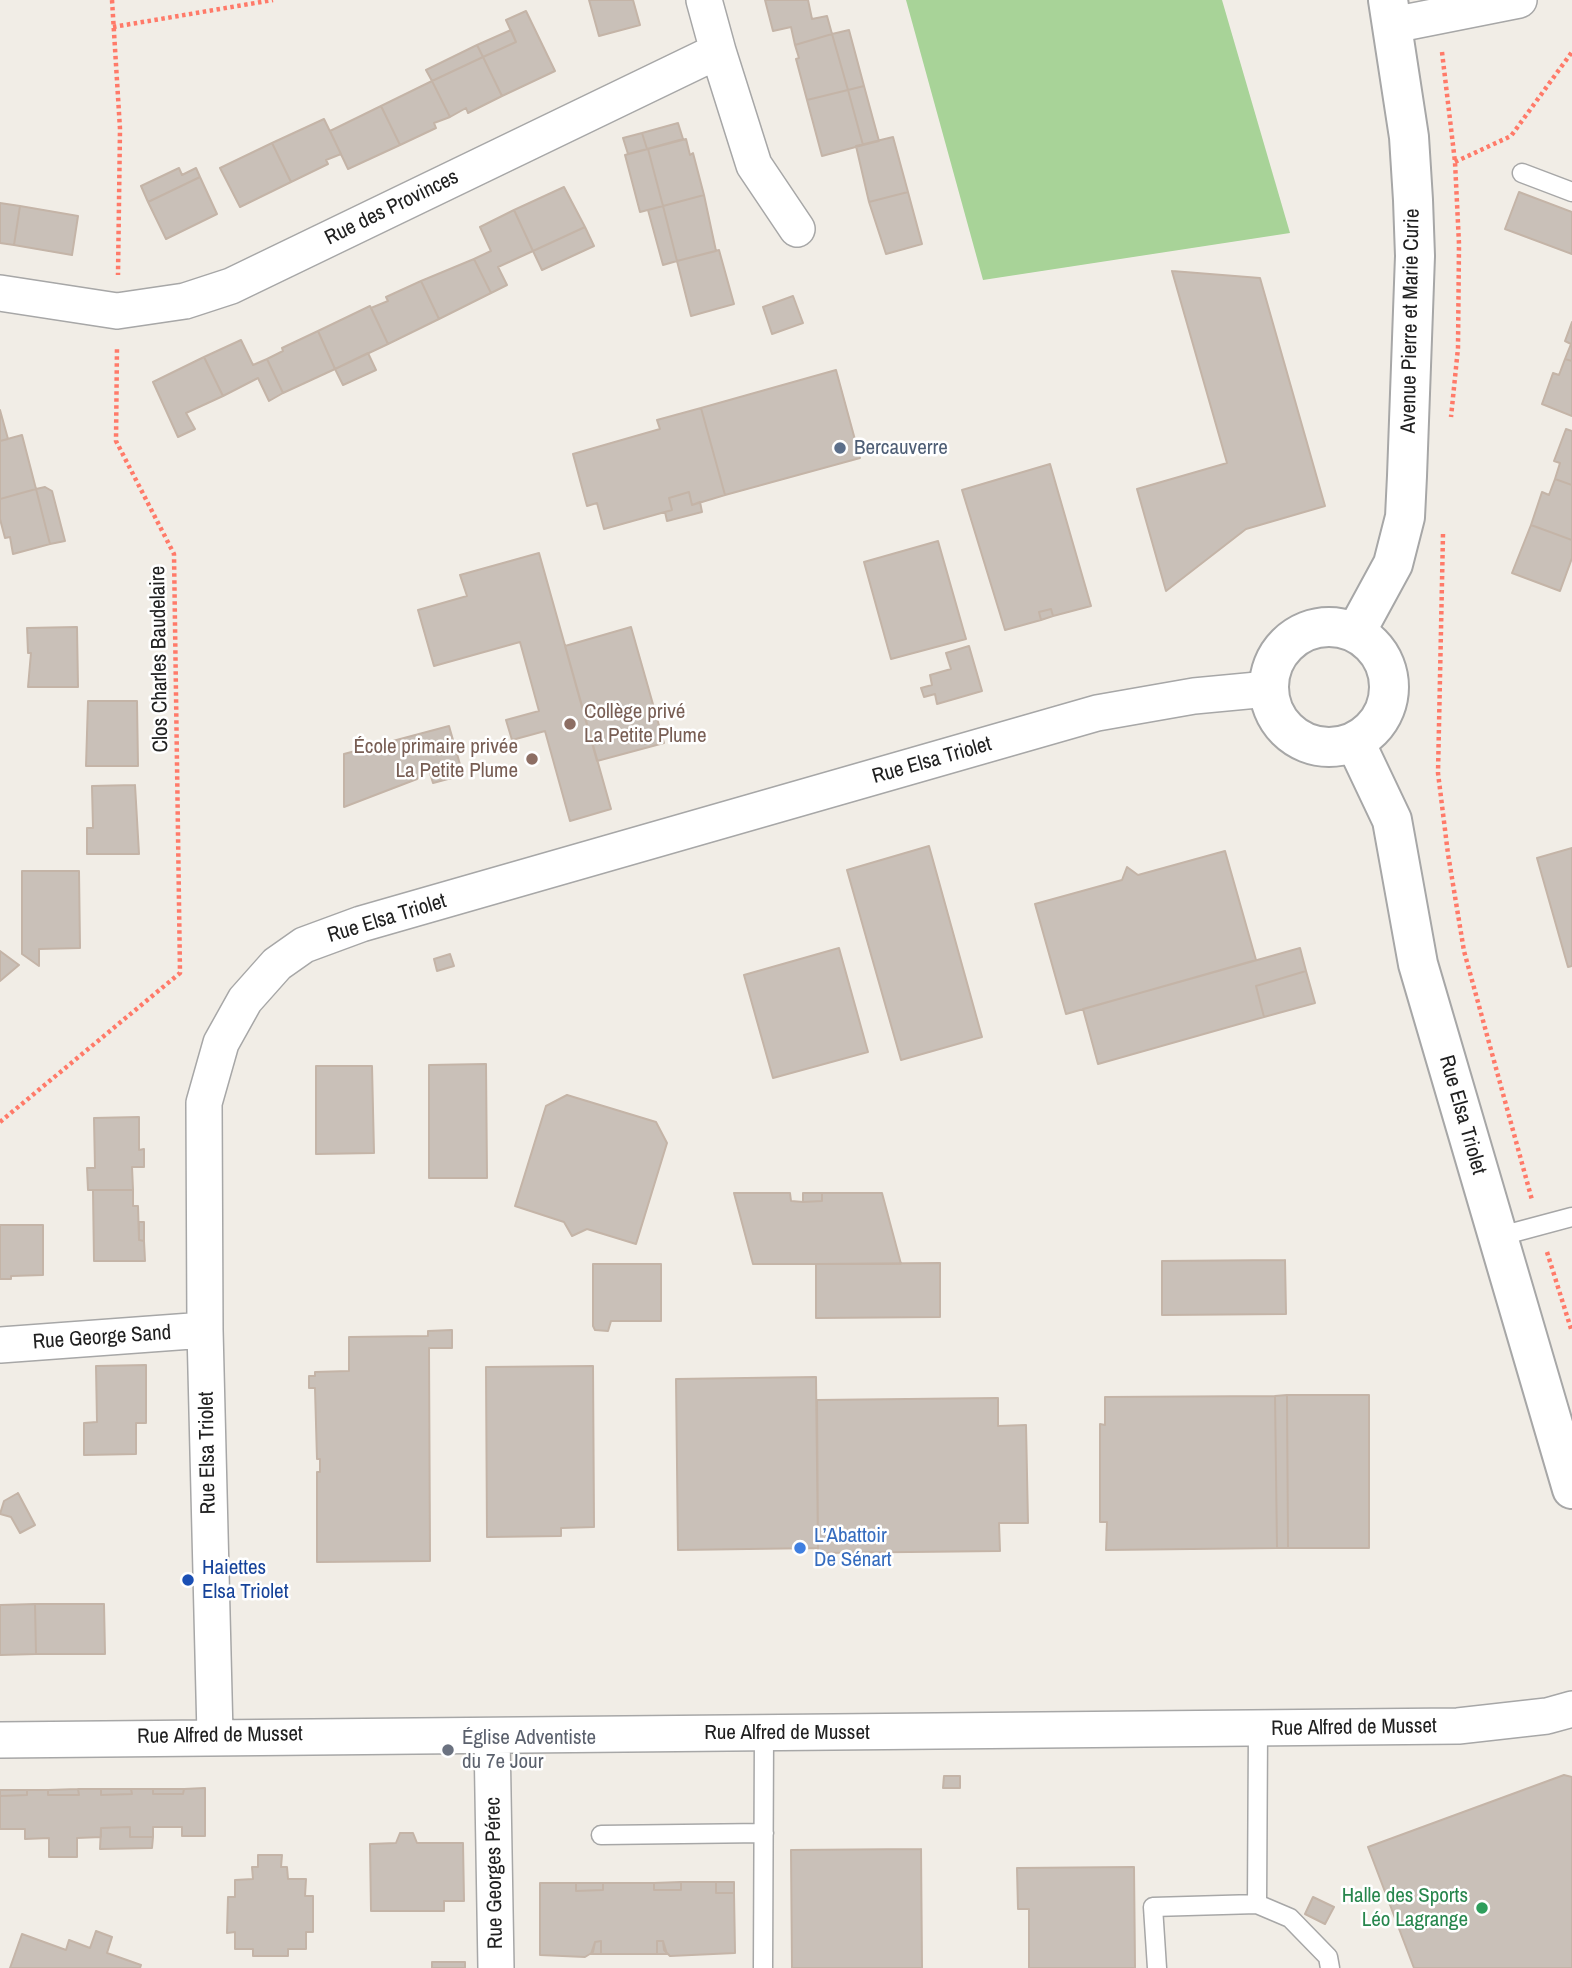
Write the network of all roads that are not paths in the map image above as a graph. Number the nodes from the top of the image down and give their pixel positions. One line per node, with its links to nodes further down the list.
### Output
1 (704, 0): 4 (street)
2 (1519, 0): 3 (street)
3 (1391, 12): 9 (street, Avenue Pierre et Marie Curie)
4 (718, 51): 7 (street); 8 (street, Rue des Provinces)
5 (1522, 173): 6 (lane)
6 (1572, 192)
7 (797, 229)
8 (0, 293)
9 (1356, 632): 10 (street); 11 (street)
10 (1268, 690): 11 (street); 14 (street, Rue Elsa Triolet)
11 (1355, 742): 13 (street, Rue Elsa Triolet)
12 (1572, 1217): 13 (lane)
13 (1497, 1237): 16 (street, Rue Elsa Triolet)
14 (205, 1330): 15 (street, Rue George Sand); 20 (street, Rue Elsa Triolet)
15 (0, 1345)
16 (1572, 1489)
17 (1572, 1709): 18 (street, Rue Alfred de Musset)
18 (1258, 1730): 19 (street, Rue Alfred de Musset); 25 (lane)
19 (764, 1734): 21 (street, Rue Alfred de Musset); 23 (lane)
20 (215, 1735): 21 (street, Rue Alfred de Musset); 22 (street, Rue Alfred de Musset)
21 (492, 1736): 26 (street, Rue Georges Pérec)
22 (0, 1740)
23 (764, 1833): 24 (lane); 27 (lane)
24 (601, 1835)
25 (1257, 1903): 28 (lane); 29 (lane)
26 (496, 1968)
27 (763, 1968)
28 (1157, 1968)
29 (1330, 1968)

